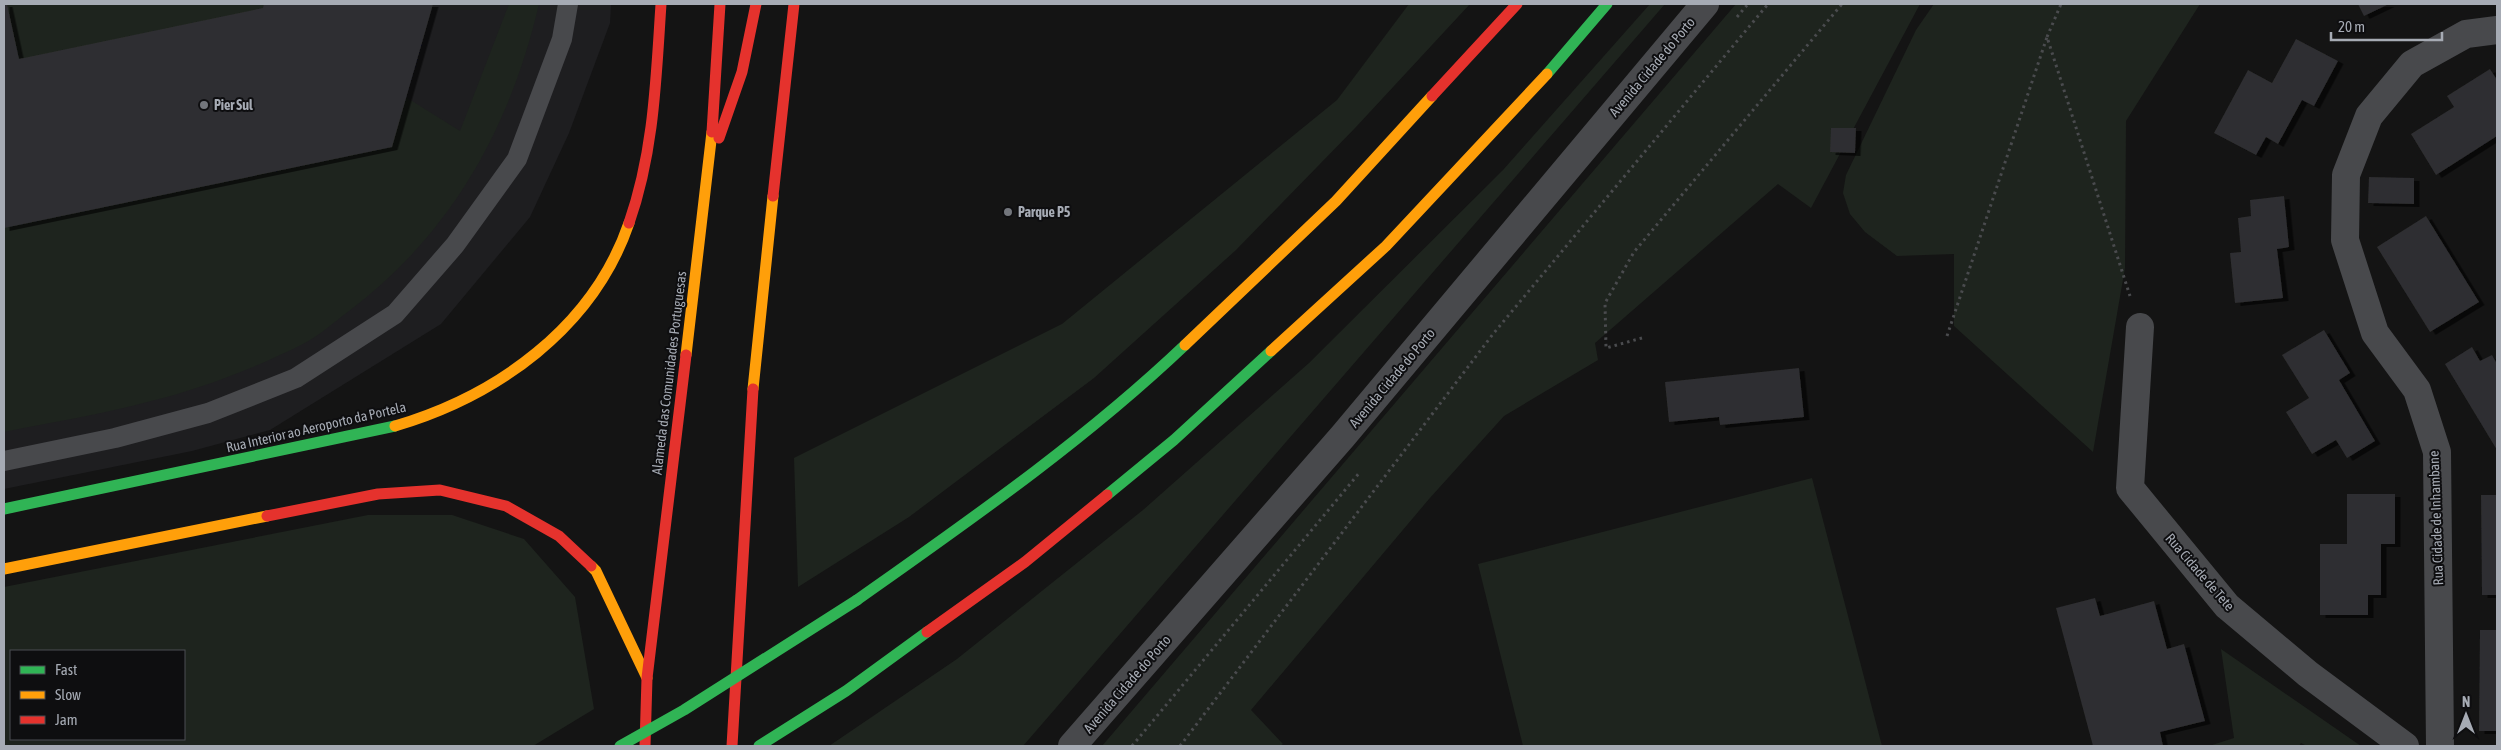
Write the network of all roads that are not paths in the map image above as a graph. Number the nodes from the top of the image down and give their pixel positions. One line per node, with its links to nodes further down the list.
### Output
1 (568, 4): 12 (lane)
2 (661, 4): 13 (main road, Rua Interior ao Aeroporto da Portela)
3 (720, 4): 10 (main road, Alameda das Comunidades Portuguesas)
4 (756, 4): 10 (main road)
5 (794, 4): 18 (main road)
6 (1518, 4): 16 (main road, bridge)
7 (1607, 4): 19 (main road)
8 (1705, 4): 20 (street, Avenida Cidade do Porto)
9 (2497, 30): 22 (street, Rua Cidade de Inhambane)
10 (710, 160): 15 (main road, Alameda das Comunidades Portuguesas)
11 (2140, 327): 21 (street, Rua Cidade de Tete)
12 (4, 461)
13 (4, 509)
14 (4, 569): 15 (main road)
15 (647, 678): 17 (main road, Alameda das Comunidades Portuguesas)
16 (620, 746)
17 (645, 746)
18 (732, 746)
19 (758, 746)
20 (1072, 746)
21 (2405, 746)
22 (2440, 746)

